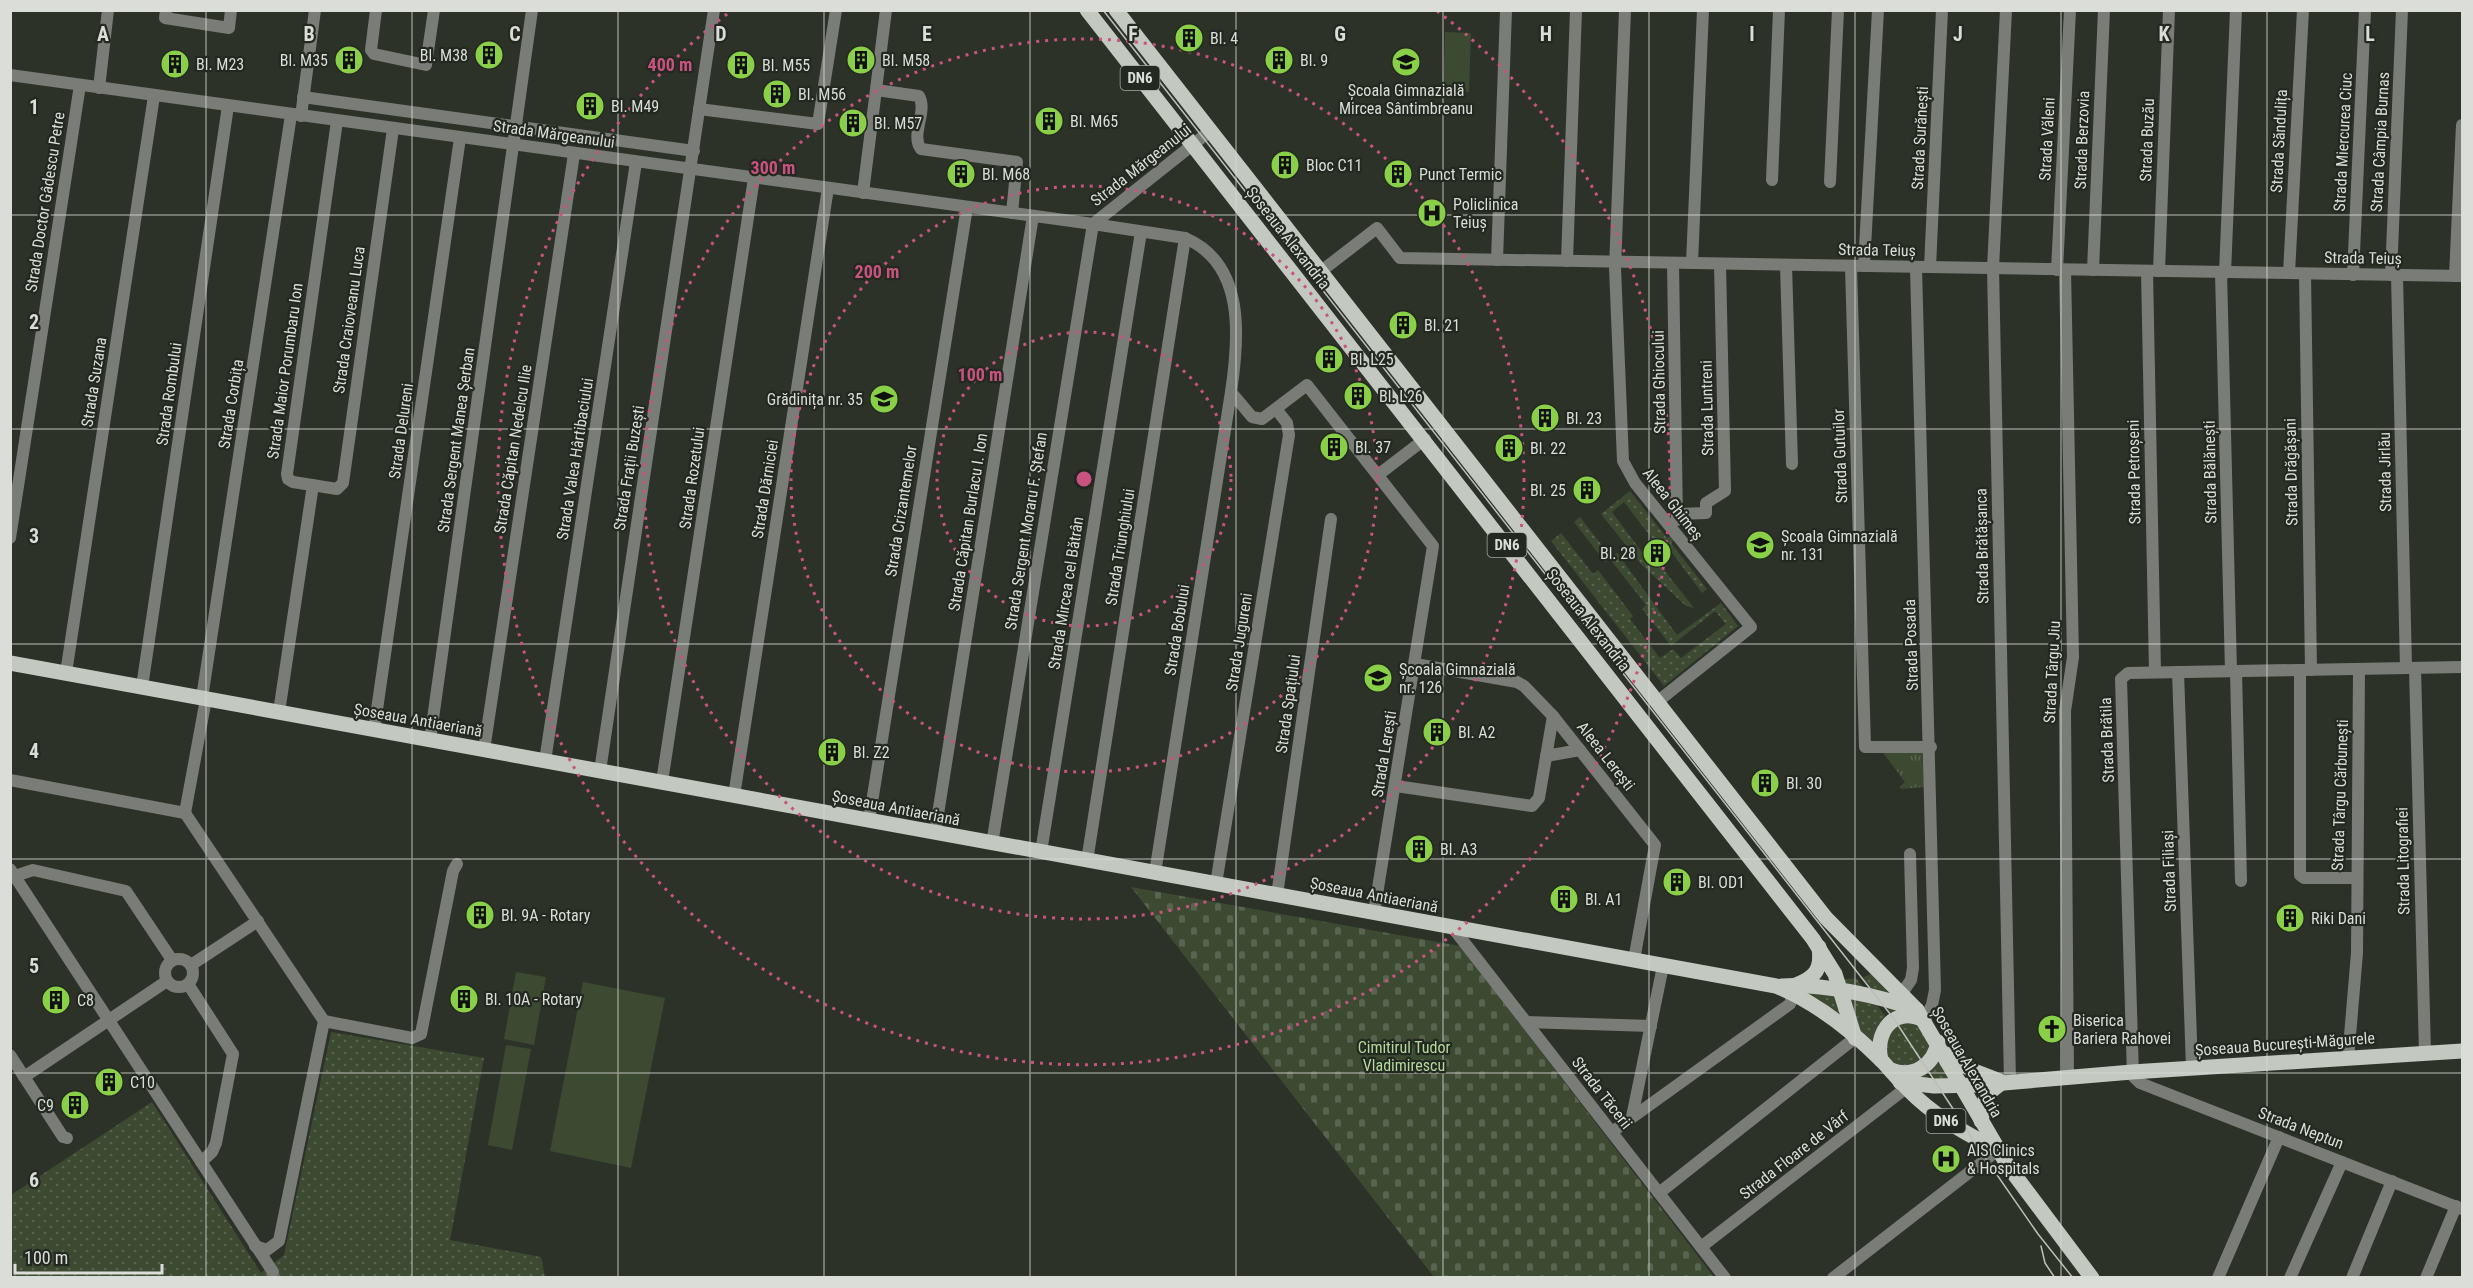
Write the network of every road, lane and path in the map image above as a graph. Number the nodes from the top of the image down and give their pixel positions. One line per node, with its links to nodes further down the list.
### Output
1 (108, 10): 31 (street)
2 (166, 10): 3 (street)
3 (231, 10)
4 (315, 10): 34 (street, Strada Corbița)
5 (376, 10): 6 (street)
6 (434, 10)
7 (532, 10): 40 (street, Strada Sergent Manea Șerban)
8 (714, 10): 36 (street, Strada Frații Buzești)
9 (836, 10): 36 (street)
10 (886, 10): 32 (street)
11 (1087, 10): 44 (main road, Șoseaua Alexandria / DN6)
12 (1116, 10): 42 (main road, Șoseaua Alexandria / DN6)
13 (1506, 10): 61 (street)
14 (1576, 10): 62 (street)
15 (1625, 10): 63 (street, Aleea Ghimeș)
16 (1703, 10): 65 (street)
17 (1779, 10): 51 (street)
18 (1838, 10): 52 (street)
19 (1878, 10): 69 (street)
20 (1942, 10): 71 (street, Strada Surănești)
21 (2006, 10): 72 (street, Strada Brătășanca)
22 (2070, 10): 73 (street, Strada Văleni)
23 (2104, 10): 74 (street, Strada Berzovia)
24 (2169, 10): 75 (street, Strada Buzău)
25 (2236, 10): 77 (street, Strada Bălănești)
26 (2303, 10): 78 (street, Strada Săndulița)
27 (2365, 10): 80 (street, Strada Miercurea Ciuc)
28 (2402, 10): 81 (street, Strada Câmpia Burnas)
29 (10, 75): 30 (street, Strada Mărgeanului)
30 (80, 85): 31 (street, Strada Mărgeanului); 92 (street, Strada Doctor Gâdescu Petre)
31 (99, 88): 33 (street, Strada Mărgeanului)
32 (876, 90): 54 (street); 56 (street)
33 (154, 96): 35 (street, Strada Mărgeanului); 102 (street, Strada Suzana)
34 (303, 97): 37 (street, Strada Corbița); 40 (street, Strada Mărgeanului)
35 (228, 106): 37 (street, Strada Mărgeanului); 103 (street, Strada Rombului)
36 (699, 110): 46 (street, Strada Frații Buzești)
37 (296, 116): 38 (street, Strada Mărgeanului); 104 (street, Strada Corbița)
38 (337, 121): 41 (street, Strada Mărgeanului); 88 (street, Strada Maior Porumbaru Ion)
39 (2463, 125): 82 (street)
40 (517, 127): 45 (street, Strada Sergent Manea Șerban); 46 (street, Strada Mărgeanului)
41 (393, 129): 43 (street, Strada Mărgeanului); 88 (street, Strada Craioveanu Luca)
42 (1210, 131): 44 (street, Strada Mărgeanului); 76 (main road, Șoseaua Alexandria / DN6)
43 (460, 138): 45 (street, Strada Mărgeanului); 108 (street, Strada Delureni)
44 (1192, 145): 58 (street, Strada Mărgeanului); 85 (main road, Șoseaua Alexandria / DN6)
45 (514, 146): 47 (street, Strada Mărgeanului); 109 (street, Strada Sergent Manea Șerban)
46 (693, 151): 49 (street, Strada Frații Buzești)
47 (574, 154): 48 (street, Strada Mărgeanului); 111 (street, Strada Căpitan Nedelcu Ilie)
48 (636, 162): 49 (street, Strada Mărgeanului); 114 (street, Strada Valea Hârtibaciului)
49 (691, 169): 50 (street, Strada Mărgeanului); 115 (street, Strada Frații Buzești)
50 (754, 178): 53 (street, Strada Mărgeanului); 117 (street, Strada Rozetului)
51 (1772, 180)
52 (1830, 182)
53 (828, 188): 54 (street, Strada Mărgeanului); 119 (street, Strada Dărniciei)
54 (863, 193): 55 (street, Strada Mărgeanului)
55 (966, 207): 56 (street, Strada Mărgeanului); 121 (street, Strada Crizantemelor)
56 (1012, 213): 57 (street, Strada Mărgeanului)
57 (1034, 216): 58 (street, Strada Mărgeanului); 122 (street, Strada Căpitan Burlacu I. Ion)
58 (1093, 224): 59 (street, Strada Mărgeanului); 123 (street, Strada Sergent Moraru F. Ștefan)
59 (1141, 232): 60 (street, Strada Mărgeanului); 124 (street, Strada Mircea cel Bătrân)
60 (1185, 238): 83 (street); 126 (street, Strada Triunghiului)
61 (1497, 260): 62 (street, Strada Teiuș); 76 (street, Strada Teiuș)
62 (1567, 261): 63 (street, Strada Teiuș)
63 (1615, 261): 64 (street, Strada Teiuș); 91 (street, Aleea Ghimeș)
64 (1673, 263): 65 (street, Strada Teiuș); 89 (street, Strada Ghiocului)
65 (1692, 263): 66 (street, Strada Teiuș)
66 (1720, 264): 67 (street, Strada Teiuș); 89 (street, Strada Luntreni)
67 (1786, 265): 68 (street, Strada Teiuș); 86 (street)
68 (1851, 266): 69 (street, Strada Teiuș); 110 (street, Strada Gutuilor)
69 (1864, 266): 70 (street, Strada Teiuș)
70 (1916, 267): 71 (street, Strada Teiuș); 110 (street, Strada Posada)
71 (1930, 267): 72 (street, Strada Teiuș)
72 (1993, 268): 73 (street, Strada Teiuș); 163 (street, Strada Brătășanca)
73 (2061, 270): 74 (street, Strada Teiuș); 162 (street, Strada Târgu Jiu)
74 (2093, 270): 75 (street, Strada Teiuș)
75 (2153, 271): 77 (street, Strada Teiuș); 100 (street, Strada Petroșeni)
76 (1320, 272): 105 (main road, Șoseaua Alexandria / DN6)
77 (2223, 272): 78 (street, Strada Teiuș); 99 (street, Strada Bălănești)
78 (2289, 273): 79 (street, Strada Teiuș)
79 (2305, 274): 80 (street, Strada Teiuș); 98 (street, Strada Drăgășani)
80 (2353, 274): 81 (street, Strada Teiuș)
81 (2394, 275): 82 (street, Strada Teiuș); 96 (street, Strada Jirlău)
82 (2459, 276)
83 (1232, 392): 84 (street, Strada Lerești); 129 (street, Strada Bobului)
84 (1276, 409): 87 (street, Strada Lerești); 132 (street, Strada Jugureni)
85 (1425, 439): 87 (street); 137 (main road, Șoseaua Alexandria / DN6)
86 (1792, 464)
87 (1378, 475): 94 (street, Strada Lerești)
88 (313, 485): 106 (street)
89 (1677, 514): 91 (street, Strada Ghiocului)
90 (1331, 519): 133 (street, Strada Spațiului)
91 (1677, 536): 105 (street, Aleea Ghimeș)
92 (10, 538)
93 (10, 663): 102 (main road, Șoseaua Antiaeriană)
94 (1416, 664): 107 (street, Aleea Lerești); 118 (street, Strada Lerești)
95 (2463, 667): 96 (street, Strada Brătila)
96 (2411, 668): 97 (street, Strada Brătila); 155 (street, Strada Litografiei)
97 (2360, 669): 98 (street, Strada Brătila); 130 (street, Strada Târgu Cărbunești)
98 (2305, 670): 99 (street, Strada Brătila); 130 (street, Strada Târgu Cărbunești)
99 (2234, 671): 101 (street, Strada Brătila); 131 (street)
100 (2155, 672): 101 (street, Strada Brătila); 160 (street, Strada Brătila)
101 (2178, 672): 159 (street, Strada Filiași)
102 (66, 673): 103 (main road, Șoseaua Antiaeriană)
103 (142, 687): 104 (main road, Șoseaua Antiaeriană)
104 (204, 698): 106 (main road, Șoseaua Antiaeriană); 120 (street, Strada Corbița)
105 (1657, 702): 146 (main road, Șoseaua Alexandria / DN6)
106 (279, 712): 108 (main road, Șoseaua Antiaeriană)
107 (1553, 716): 112 (street, Aleea Lerești); 113 (street)
108 (374, 730): 109 (main road, Șoseaua Antiaeriană)
109 (430, 740): 111 (main road, Șoseaua Antiaeriană)
110 (1930, 747): 147 (street, Strada Posada)
111 (484, 750): 114 (main road, Șoseaua Antiaeriană)
112 (1580, 750): 113 (street); 139 (street, Aleea Lerești)
113 (1546, 756): 118 (street)
114 (545, 761): 115 (main road, Șoseaua Antiaeriană)
115 (600, 771): 117 (main road, Șoseaua Antiaeriană)
116 (10, 780): 120 (street)
117 (662, 782): 119 (main road, Șoseaua Antiaeriană)
118 (1396, 786): 134 (street, Strada Lerești)
119 (734, 796): 121 (main road, Șoseaua Antiaeriană)
120 (185, 813): 135 (street)
121 (869, 821): 122 (main road, Șoseaua Antiaeriană)
122 (935, 833): 123 (main road, Șoseaua Antiaeriană)
123 (992, 844): 124 (main road, Șoseaua Antiaeriană)
124 (1041, 852): 126 (main road, Șoseaua Antiaeriană)
125 (1910, 854): 146 (street)
126 (1087, 861): 129 (main road, Șoseaua Antiaeriană)
127 (458, 864): 149 (street)
128 (13, 872): 138 (street); 148 (street)
129 (1155, 873): 132 (main road, Șoseaua Antiaeriană)
130 (2357, 878): 157 (street)
131 (2241, 881)
132 (1216, 884): 133 (main road, Șoseaua Antiaeriană)
133 (1277, 895): 134 (main road, Șoseaua Antiaeriană)
134 (1374, 913): 136 (main road, Șoseaua Antiaeriană)
135 (258, 921): 140 (street); 149 (street)
136 (1453, 928): 139 (main road, Șoseaua Antiaeriană); 150 (street, Strada Tăcerii)
137 (1819, 947): 144 (main road); 145 (main road, Șoseaua Alexandria / DN6)
138 (172, 960): 140 (street); 142 (street)
139 (1634, 960): 141 (main road, Șoseaua Antiaeriană)
140 (191, 965): 143 (street)
141 (1663, 966): 144 (main road, Șoseaua Antiaeriană); 151 (street)
142 (167, 981): 143 (street); 148 (street)
143 (188, 984): 172 (street)
144 (1795, 989): 145 (main road, Șoseaua Antiaeriană); 152 (main road, Șoseaua Antiaeriană); 166 (street)
145 (1841, 992): 147 (main road, Șoseaua Antiaeriană); 152 (main road, Șoseaua Alexandria / DN6)
146 (1902, 993): 147 (main road, Șoseaua Alexandria / DN6)
147 (1920, 1015): 153 (main road, Șoseaua Alexandria / DN6); 158 (main road)
148 (108, 1020): 161 (street); 172 (street)
149 (324, 1021): 177 (street)
150 (1526, 1022): 151 (street); 168 (street, Strada Tăcerii)
151 (1651, 1026): 166 (street)
152 (1855, 1038): 158 (main road, Șoseaua Alexandria / DN6); 175 (street)
153 (1941, 1048): 158 (main road); 163 (main road, Șoseaua București-Măgurele); 165 (main road, Șoseaua Alexandria / DN6)
154 (2463, 1051): 155 (main road, Șoseaua București-Măgurele)
155 (2425, 1053): 157 (main road, Șoseaua București-Măgurele)
156 (10, 1055): 161 (street)
157 (2348, 1059): 159 (main road, Șoseaua București-Măgurele)
158 (1885, 1064): 164 (main road, Șoseaua Alexandria / DN6)
159 (2192, 1068): 160 (main road, Șoseaua București-Măgurele)
160 (2132, 1072): 162 (main road, Șoseaua București-Măgurele); 169 (street, Strada Neptun)
161 (24, 1077): 170 (street)
162 (2068, 1077): 163 (main road, Șoseaua București-Măgurele)
163 (2006, 1082): 165 (main road, Șoseaua București-Măgurele); 167 (main road)
164 (1903, 1085): 165 (main road, Șoseaua București-Măgurele / DN6); 171 (main road, Șoseaua Alexandria / DN6); 178 (street, Strada Floare de Vârf)
165 (1962, 1086): 167 (main road, Șoseaua Alexandria / DN6)
166 (1632, 1117): 168 (street)
167 (1981, 1120): 171 (main road, Șoseaua Alexandria / DN6)
168 (1612, 1132): 175 (street, Strada Tăcerii)
169 (2279, 1137): 173 (street, Strada Neptun); 183 (street)
170 (67, 1138)
171 (1998, 1150): 181 (street); 182 (main road, Șoseaua Alexandria / DN6)
172 (201, 1162): 177 (street)
173 (2342, 1162): 174 (street, Strada Neptun); 184 (street)
174 (2392, 1181): 176 (street, Strada Neptun); 185 (street)
175 (1659, 1193): 178 (street, Strada Tăcerii)
176 (2459, 1208): 186 (street)
177 (255, 1246): 179 (street)
178 (1701, 1248): 180 (street, Strada Tăcerii)
179 (273, 1272)
180 (1725, 1278)
181 (1833, 1278)
182 (2092, 1278)
183 (2218, 1278)
184 (2290, 1278)
185 (2352, 1278)
186 (2426, 1278)

